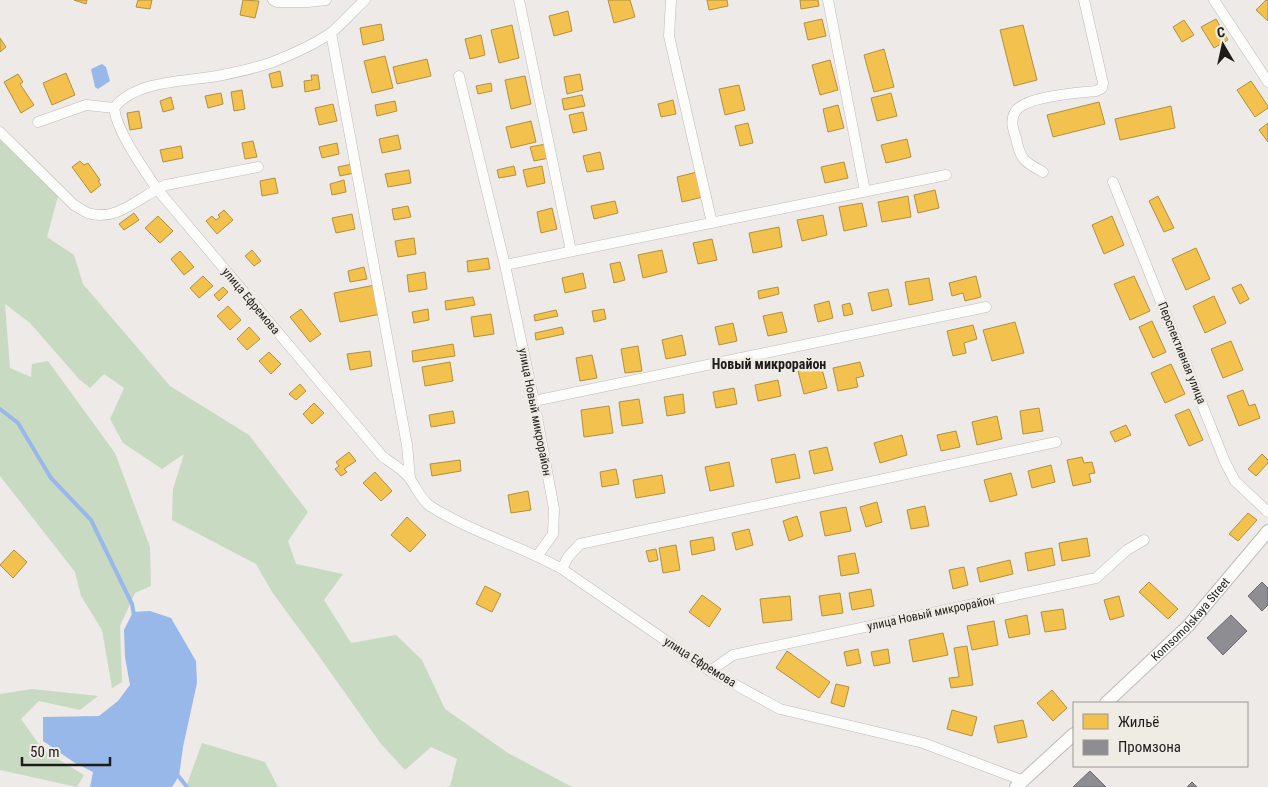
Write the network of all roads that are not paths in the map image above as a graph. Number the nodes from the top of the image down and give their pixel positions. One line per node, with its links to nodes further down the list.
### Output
1 (273, 0): 2 (street)
2 (326, 0)
3 (365, 0): 9 (street)
4 (519, 0): 22 (street)
5 (671, 0): 21 (street)
6 (828, 0): 20 (street)
7 (1084, 0): 16 (street)
8 (1214, 0): 11 (street)
9 (331, 33): 12 (street); 27 (street, улица Ефремова)
10 (459, 76): 23 (street, улица Новый микрорайон)
11 (1268, 82)
12 (114, 108): 13 (street); 19 (street, улица Ефремова)
13 (38, 122)
14 (0, 132): 19 (street)
15 (258, 167): 19 (street)
16 (1043, 172)
17 (946, 175): 20 (street)
18 (1113, 182): 28 (street, Перспективная улица)
19 (157, 189): 27 (street, улица Ефремова)
20 (865, 191): 21 (street)
21 (712, 222): 22 (street)
22 (571, 251): 23 (street)
23 (505, 265): 25 (street, улица Новый микрорайон)
24 (986, 307): 25 (street)
25 (534, 401): 31 (street, улица Новый микрорайон)
26 (1056, 442): 32 (street)
27 (410, 478): 31 (street, улица Ефремова)
28 (1268, 512)
29 (1268, 531): 34 (street, Komsomolskaya Street)
30 (1144, 540): 33 (street, улица Новый микрорайон)
31 (538, 555): 32 (street, улица Ефремова)
32 (562, 569): 33 (street, улица Ефремова)
33 (710, 671): 36 (street, улица Ефремова)
34 (1107, 702)
35 (1073, 735): 36 (street)
36 (1020, 784)

